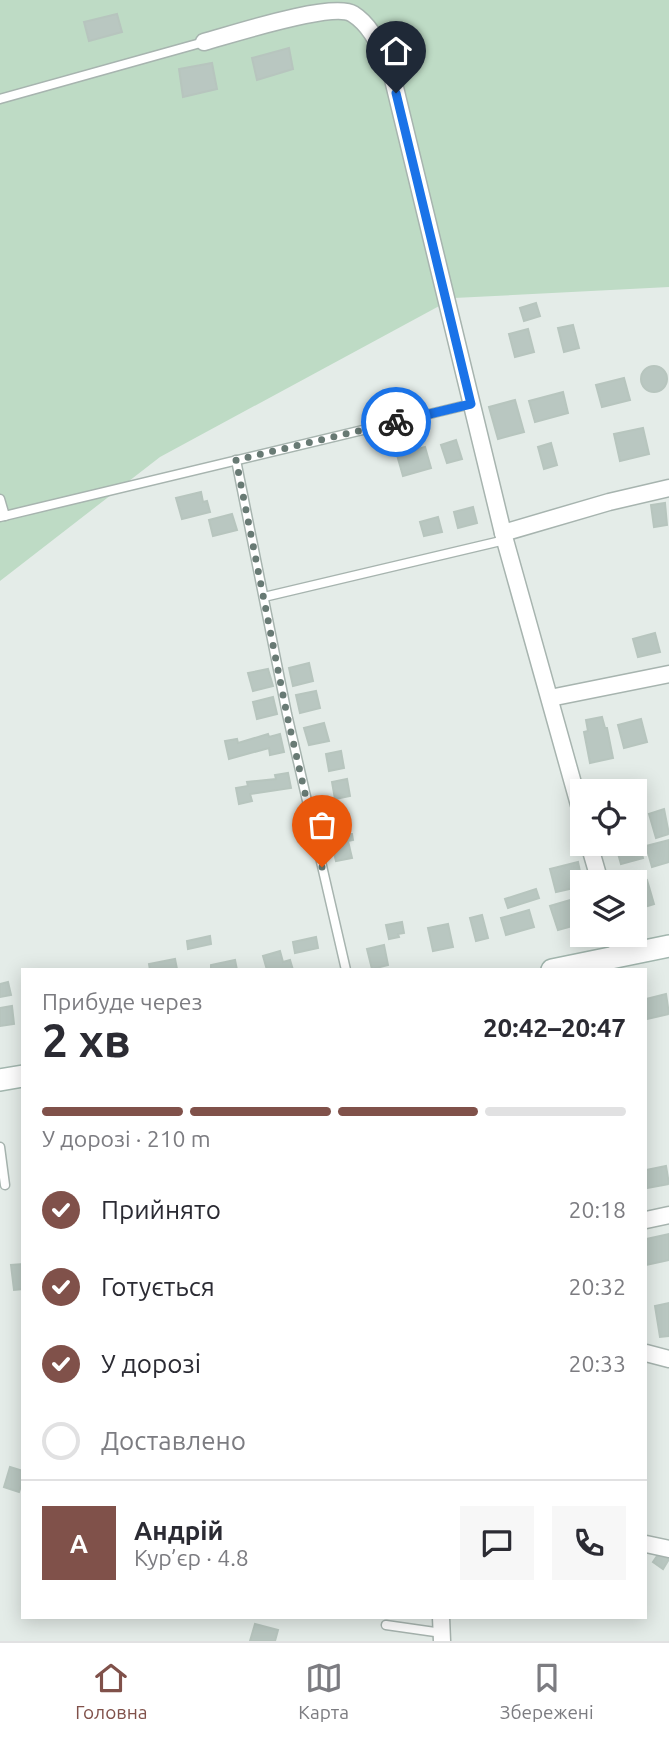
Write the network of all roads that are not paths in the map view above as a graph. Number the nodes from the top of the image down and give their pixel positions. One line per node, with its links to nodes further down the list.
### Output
1 (204, 42): 2 (lane); 3 (street)
2 (0, 99)
3 (471, 404): 4 (lane); 8 (street)
4 (236, 460): 7 (lane); 9 (lane)
5 (669, 488): 8 (street)
6 (0, 499): 7 (lane)
7 (3, 516)
8 (504, 536): 9 (lane); 11 (street)
9 (264, 597): 16 (lane)
10 (669, 674): 11 (street)
11 (550, 698): 12 (street)
12 (572, 779)
13 (669, 946): 15 (street)
14 (618, 947): 15 (street)
15 (620, 956): 17 (street)
16 (346, 968)
17 (562, 968)
18 (21, 1076): 19 (street)
19 (0, 1080)
20 (0, 1147): 21 (lane)
21 (5, 1185)
22 (669, 1215): 23 (street)
23 (647, 1220)
24 (647, 1353): 25 (street)
25 (669, 1359)
26 (647, 1544): 27 (street)
27 (669, 1549)
28 (386, 1625): 29 (lane)
29 (442, 1630)

